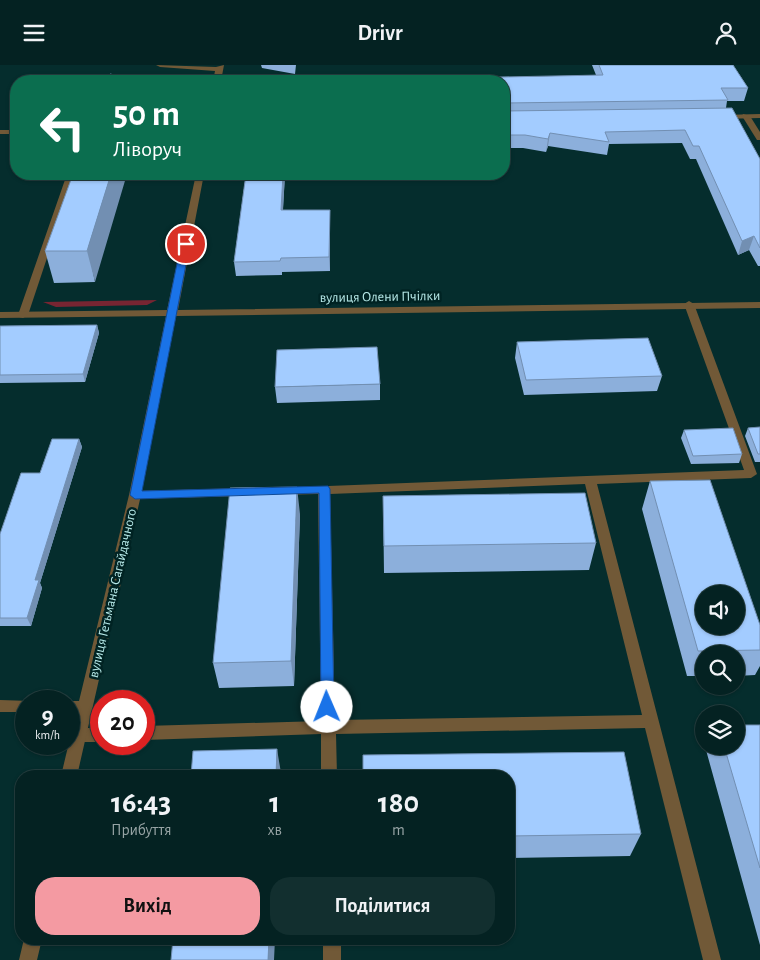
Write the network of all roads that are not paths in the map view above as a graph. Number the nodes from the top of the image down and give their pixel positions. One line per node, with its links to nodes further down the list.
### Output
1 (160, 65): 2 (street)
2 (220, 67)
3 (746, 116): 4 (street); 5 (street); 6 (street)
4 (760, 116)
5 (708, 117)
6 (760, 138)
7 (69, 180): 13 (street)
8 (199, 180): 11 (street, вулиця Гетьмана Сагайдачного)
9 (689, 305): 10 (street, вулиця Олени Пчілки); 11 (street, вулиця Олени Пчілки); 14 (street)
10 (760, 305)
11 (172, 313): 13 (street, вулиця Олени Пчілки); 16 (street, вулиця Гетьмана Сагайдачного)
12 (0, 315): 13 (street, вулиця Олени Пчілки)
13 (23, 315)
14 (590, 480): 15 (street); 21 (street)
15 (324, 489): 16 (street); 22 (street)
16 (135, 495): 20 (street, вулиця Гетьмана Сагайдачного)
17 (0, 706): 18 (street)
18 (15, 706)
19 (80, 707): 20 (street)
20 (85, 707): 23 (street, вулиця Гетьмана Сагайдачного)
21 (651, 721): 22 (street); 32 (street)
22 (328, 727): 24 (street); 27 (street)
23 (80, 730)
24 (155, 733)
25 (74, 755): 26 (street, вулиця Гетьмана Сагайдачного)
26 (70, 770)
27 (329, 770)
28 (32, 945): 30 (street)
29 (332, 945): 31 (street)
30 (28, 960)
31 (332, 960)
32 (712, 960)

